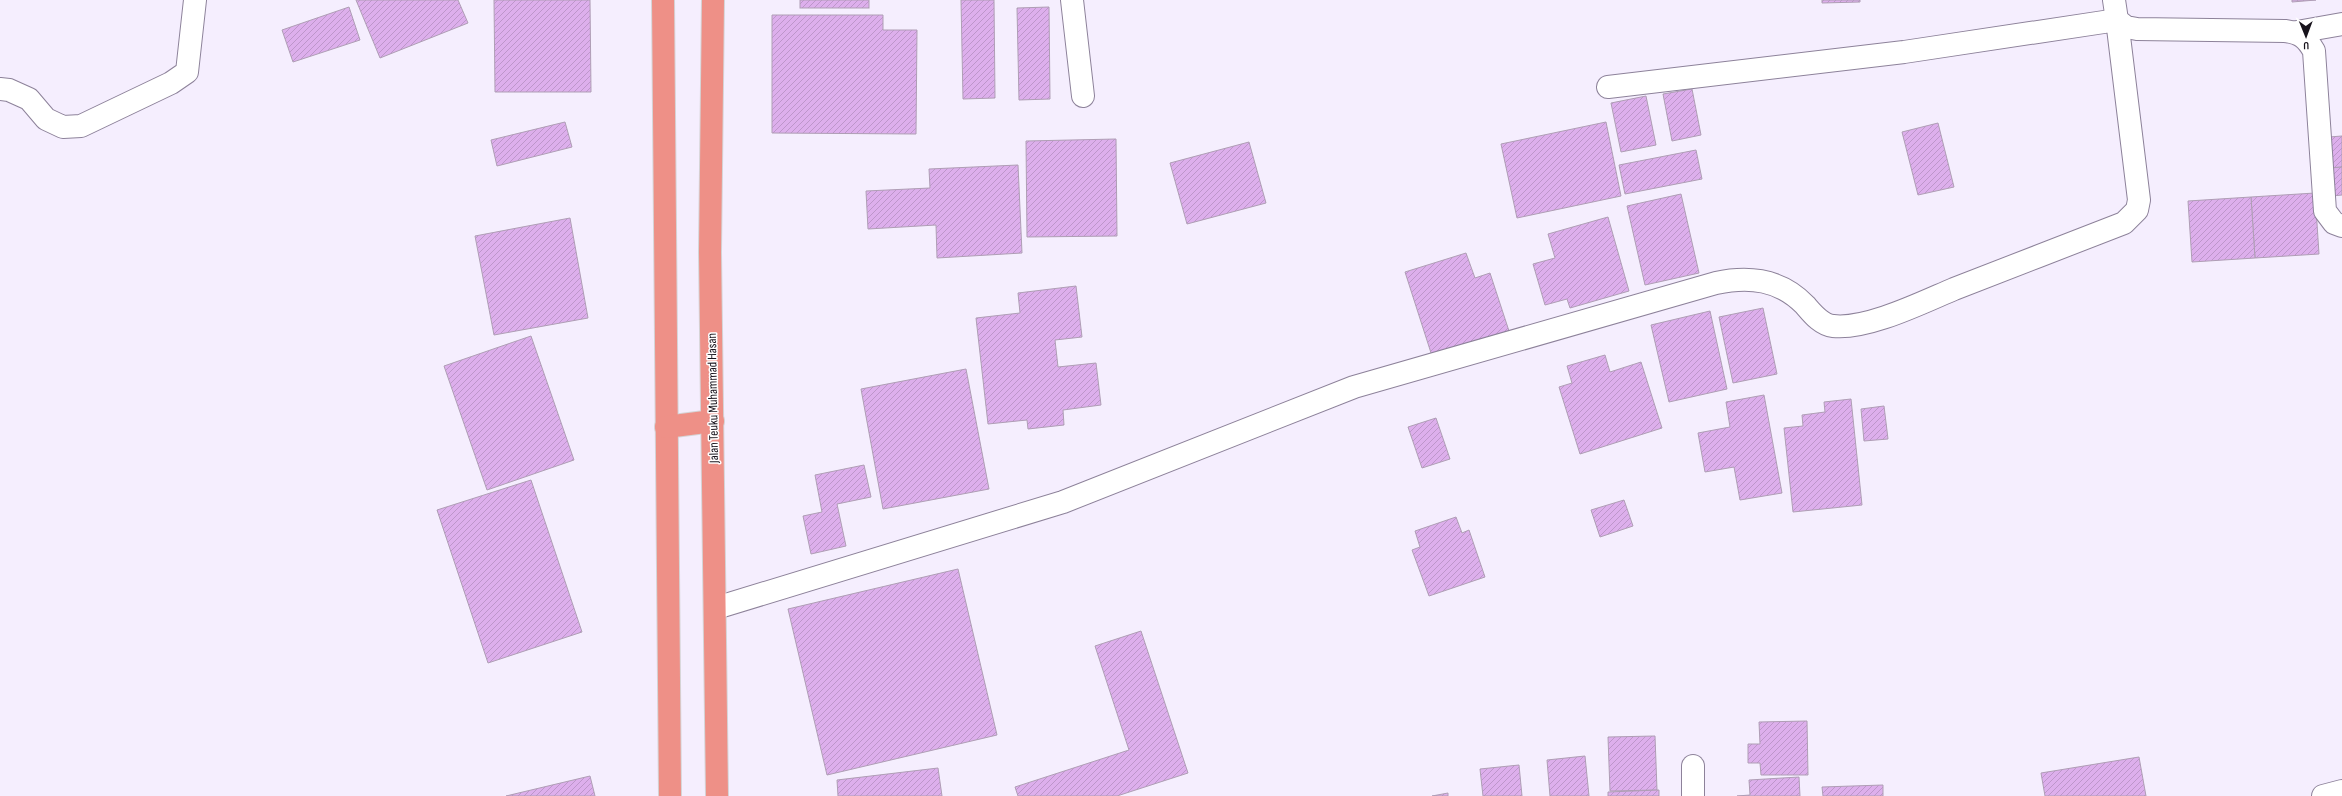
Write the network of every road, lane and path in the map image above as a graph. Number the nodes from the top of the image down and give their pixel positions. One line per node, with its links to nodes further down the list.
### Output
1 (195, 0): 9 (street)
2 (663, 0): 13 (highway)
3 (713, 0): 12 (highway, Jalan Teuku Muhammad Hasan)
4 (1072, 0): 10 (street)
5 (2115, 10): 7 (street); 8 (street); 14 (street)
6 (2342, 24): 7 (street)
7 (2296, 32): 11 (street)
8 (1608, 88)
9 (0, 89)
10 (1083, 96)
11 (2342, 226)
12 (713, 421): 13 (highway); 14 (highway, Jalan Teuku Muhammad Hasan)
13 (666, 427): 17 (highway)
14 (716, 608): 18 (highway, Jalan Teuku Muhammad Hasan)
15 (1693, 766): 19 (street)
16 (2342, 792): 20 (street)
17 (670, 796)
18 (717, 796)
19 (1693, 796)
20 (2323, 796)

